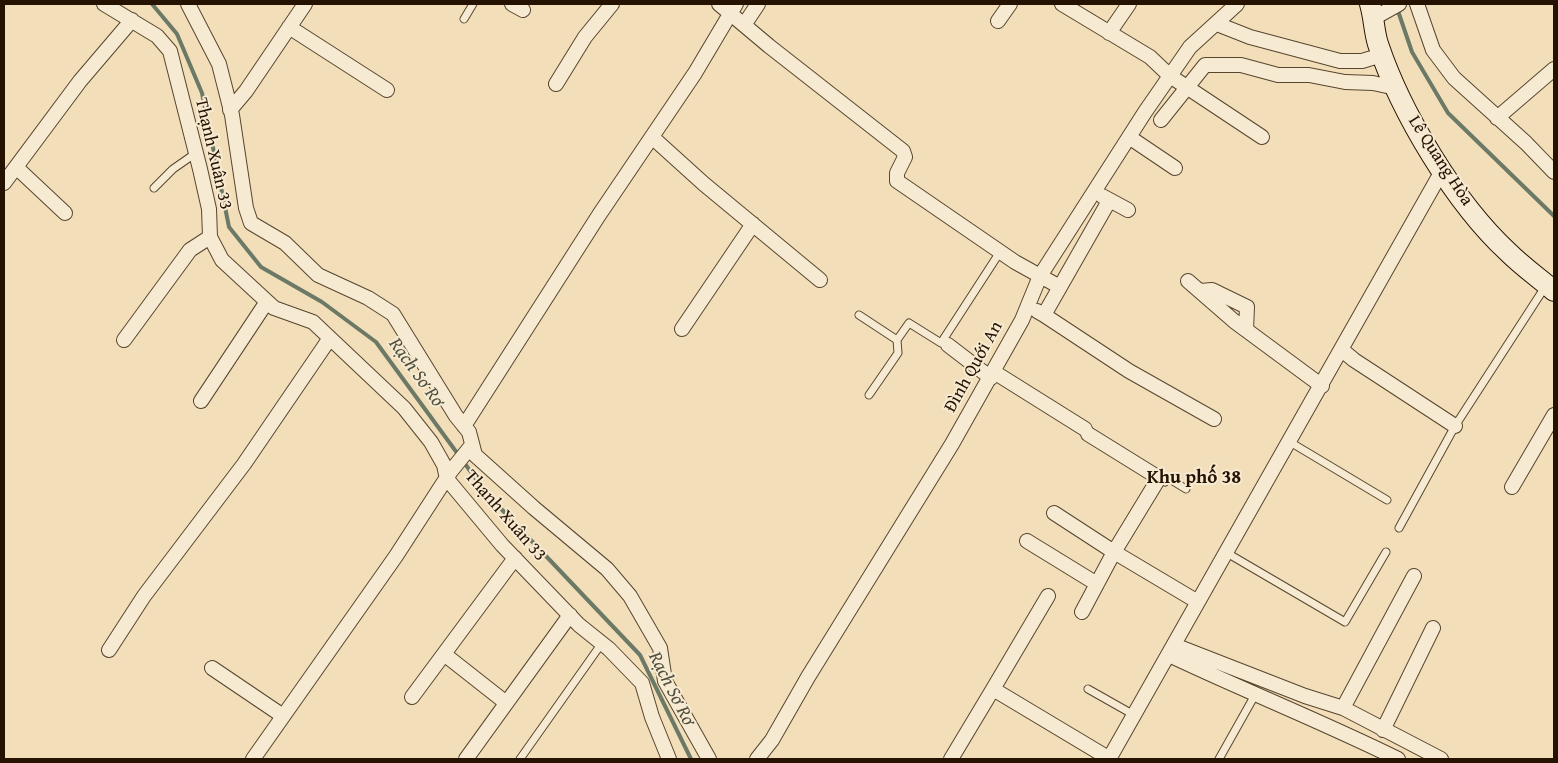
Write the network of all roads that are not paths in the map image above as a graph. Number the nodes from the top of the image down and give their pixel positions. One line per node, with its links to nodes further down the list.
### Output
1 (104, 4): 17 (street, Thạnh Xuân 33)
2 (188, 4): 30 (street)
3 (305, 4): 21 (street)
4 (473, 4): 16 (lane)
5 (612, 4): 26 (street)
6 (719, 4): 14 (street)
7 (758, 4): 20 (street)
8 (1010, 4): 18 (street)
9 (1062, 4): 22 (street)
10 (1129, 4): 22 (street)
11 (1237, 4): 19 (street, Đình Quới An)
12 (1399, 4): 15 (street)
13 (1417, 4): 31 (street)
14 (733, 8): 20 (street); 33 (street)
15 (1375, 12): 23 (street, Lê Quang Hòa)
16 (464, 19)
17 (132, 20): 36 (street, Thạnh Xuân 33); 37 (street)
18 (998, 21)
19 (1216, 24): 23 (street); 25 (street, Đình Quới An)
20 (744, 25): 49 (street)
21 (289, 27): 29 (street); 30 (street)
22 (1109, 33): 25 (street)
23 (1382, 55): 28 (street, Lê Quang Hòa)
24 (1554, 69): 31 (street)
25 (1170, 76): 27 (street); 34 (street, Đình Quới An)
26 (556, 84)
27 (1188, 87): 28 (street); 32 (street); 35 (street)
28 (1396, 88): 39 (street, Lê Quang Hòa)
29 (387, 90)
30 (230, 110): 71 (street)
31 (1497, 118): 40 (street)
32 (1161, 120)
33 (652, 137): 47 (street); 71 (street)
34 (1129, 137): 38 (street); 43 (street, Đình Quới An)
35 (1262, 137)
36 (196, 153): 42 (lane); 48 (street, Thạnh Xuân 33)
37 (16, 167): 41 (street); 46 (street)
38 (1175, 168)
39 (1442, 171): 54 (street, Lê Quang Hòa); 64 (street)
40 (1554, 172)
41 (4, 183)
42 (154, 188)
43 (1095, 191): 44 (street); 50 (street, Đình Quới An)
44 (1109, 201): 45 (street); 53 (street)
45 (1128, 210)
46 (64, 213)
47 (753, 224): 51 (street); 59 (street)
48 (210, 237): 55 (street, Thạnh Xuân 33); 61 (street)
49 (1000, 252): 50 (street); 62 (lane)
50 (1040, 276): 53 (street); 56 (street, Đình Quới An)
51 (820, 280)
52 (1188, 282): 66 (street)
53 (1060, 287): 57 (street)
54 (1550, 288): 72 (lane)
55 (266, 303): 60 (street, Thạnh Xuân 33); 68 (street)
56 (1028, 306): 57 (street); 65 (street, Đình Quới An)
57 (1044, 315): 70 (street)
58 (859, 316): 62 (lane)
59 (682, 329)
60 (330, 338): 75 (street, Thạnh Xuân 33); 95 (street)
61 (124, 340)
62 (897, 340): 67 (lane)
63 (948, 345): 65 (street)
64 (1342, 350): 66 (street); 72 (street)
65 (993, 375): 76 (street); 113 (street, Đình Quới An)
66 (1322, 386): 73 (street)
67 (869, 395)
68 (201, 400)
69 (1554, 415): 77 (street)
70 (1214, 418)
71 (464, 426): 74 (street)
72 (1455, 426): 81 (lane)
73 (1290, 442): 79 (lane); 84 (street)
74 (470, 448): 75 (street); 112 (street)
75 (449, 475): 86 (street, Thạnh Xuân 33); 105 (street)
76 (1159, 478): 78 (lane); 83 (street)
77 (1512, 487)
78 (1186, 489)
79 (1387, 500)
80 (1054, 513): 83 (street)
81 (1399, 528)
82 (1027, 540): 88 (street)
83 (1114, 552): 88 (street); 90 (street)
84 (1227, 552): 85 (lane); 90 (street)
85 (1386, 552)
86 (515, 558): 92 (street, Thạnh Xuân 33); 97 (street)
87 (1414, 576): 104 (street)
88 (1097, 584): 91 (street)
89 (1048, 596): 100 (street)
90 (1198, 602): 96 (street)
91 (1082, 612)
92 (570, 615): 94 (street, Thạnh Xuân 33); 103 (street)
93 (1433, 628): 107 (street)
94 (602, 643): 108 (street, Thạnh Xuân 33); 111 (lane)
95 (109, 650)
96 (1171, 650): 101 (street); 104 (street); 106 (street)
97 (444, 654): 102 (street); 103 (street)
98 (212, 668): 105 (street)
99 (1088, 688): 106 (lane)
100 (993, 689): 114 (street); 115 (street)
101 (1255, 695): 116 (lane); 117 (street)
102 (412, 697)
103 (505, 702): 110 (street)
104 (1343, 708): 107 (street)
105 (283, 716): 109 (street)
106 (1134, 716): 115 (street)
107 (1383, 730): 118 (street)
108 (667, 758)
109 (253, 759)
110 (466, 759)
111 (520, 759)
112 (709, 759)
113 (757, 759)
114 (951, 759)
115 (1109, 759)
116 (1220, 759)
117 (1398, 759)
118 (1441, 759)

